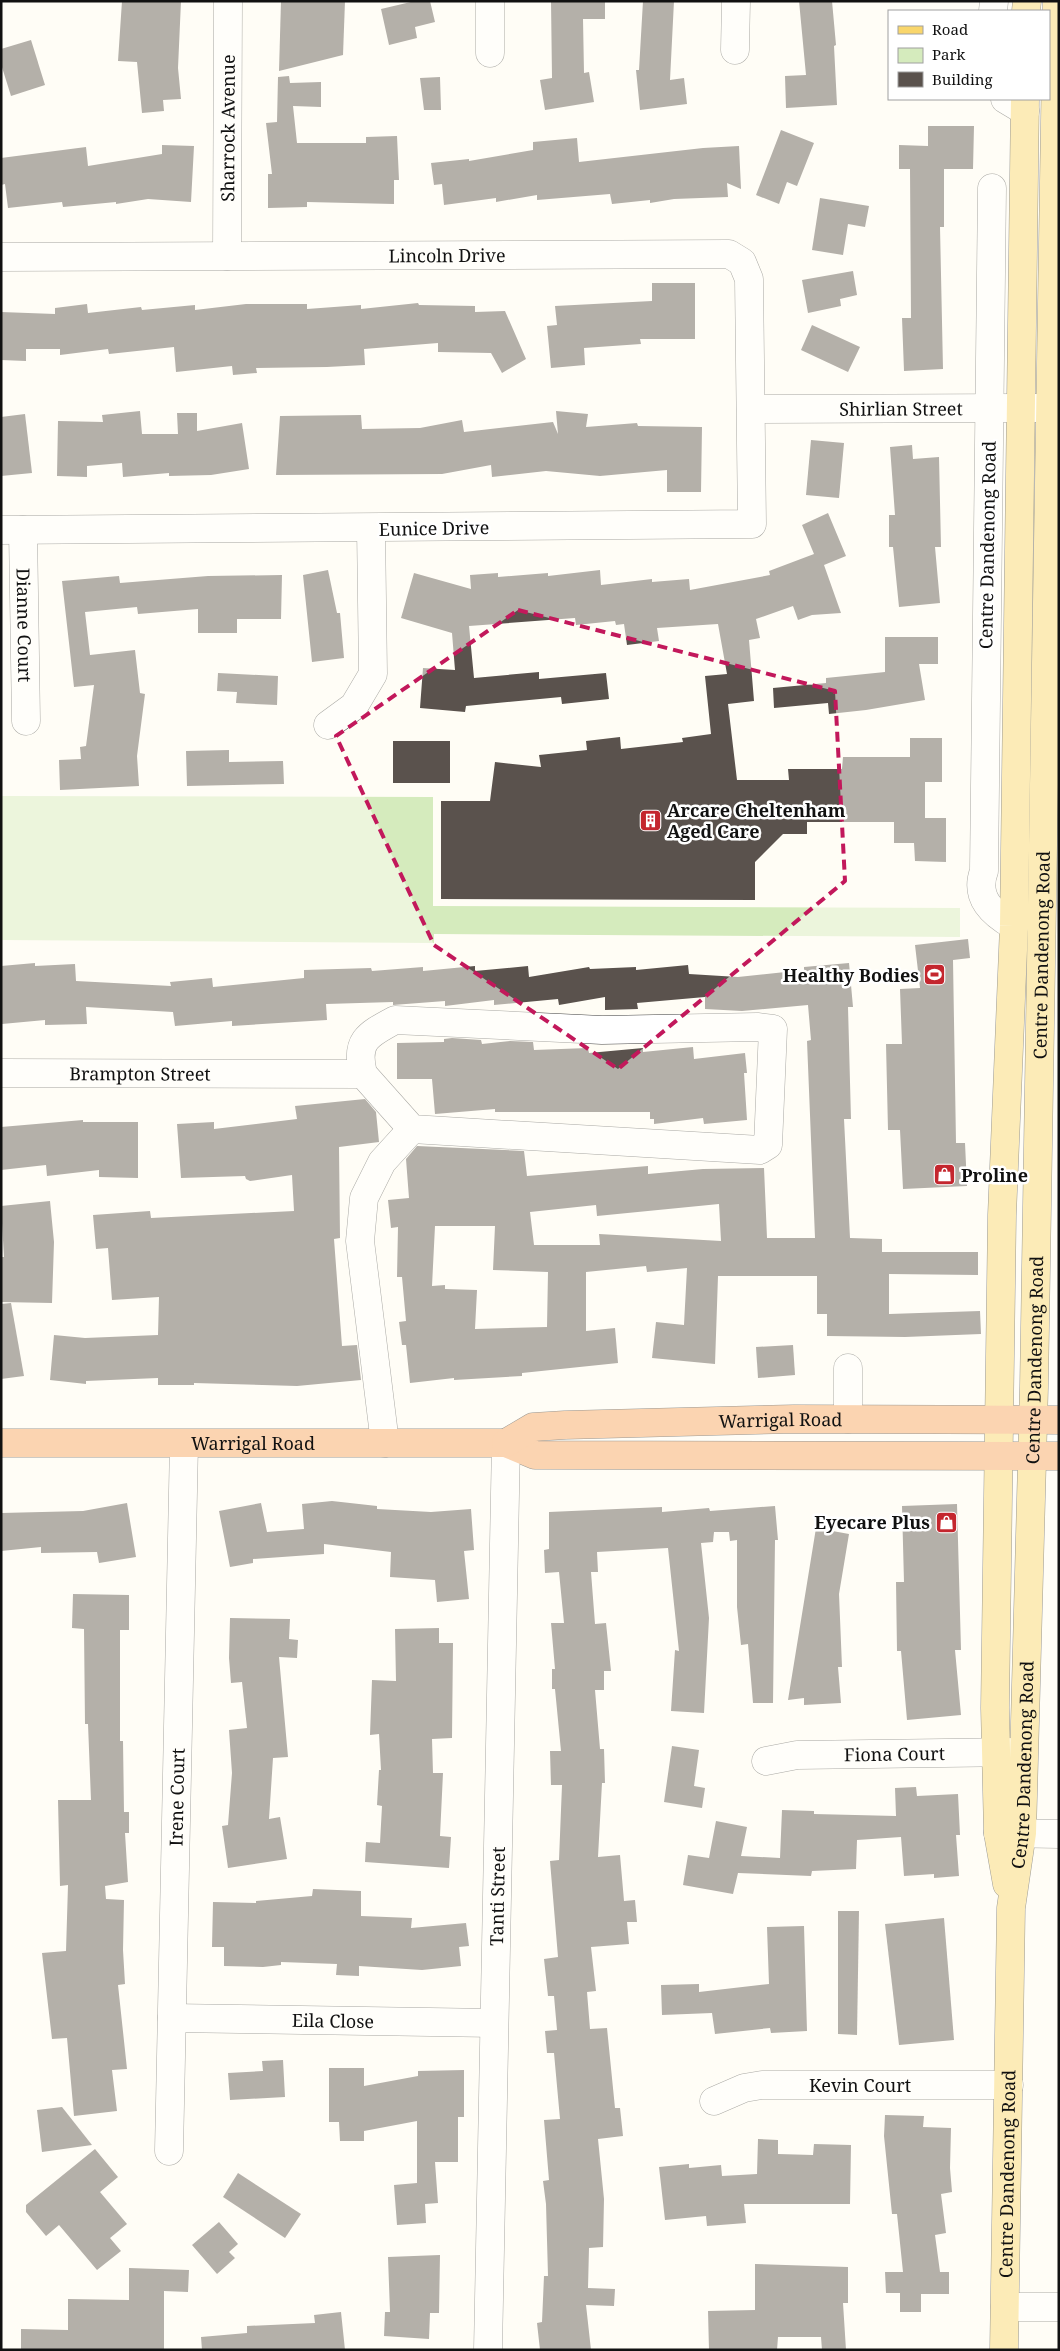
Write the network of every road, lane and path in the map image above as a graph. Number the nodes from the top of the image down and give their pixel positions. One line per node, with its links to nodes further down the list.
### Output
1 (228, 1): 9 (street, Sharrock Avenue)
2 (490, 1): 6 (street)
3 (736, 1): 5 (street)
4 (1057, 1): 14 (main road, Centre Dandenong Road)
5 (735, 50)
6 (490, 53)
7 (1018, 103): 8 (main road, Centre Dandenong Road)
8 (1024, 194): 11 (street, Centre Dandenong Road); 13 (main road, Centre Dandenong Road)
9 (226, 256): 10 (street, Lincoln Drive); 12 (street, Lincoln Drive)
10 (1, 257)
11 (989, 407): 12 (street, Shirlian Street); 13 (street, Shirlian Street); 25 (street, Centre Dandenong Road)
12 (751, 408): 15 (street, Eunice Drive)
13 (1021, 408): 14 (street, Shirlian Street); 17 (main road, Centre Dandenong Road)
14 (1051, 408): 18 (main road, Centre Dandenong Road)
15 (371, 528): 16 (street, Eunice Drive); 20 (street)
16 (12, 530): 19 (street, Dianne Court)
17 (1019, 553): 18 (street); 21 (main road, Centre Dandenong Road)
18 (1054, 553): 22 (main road, Centre Dandenong Road)
19 (26, 721)
20 (328, 725)
21 (1016, 758): 22 (street); 23 (main road, Centre Dandenong Road)
22 (1052, 759): 24 (main road, Centre Dandenong Road)
23 (1016, 792): 24 (street); 25 (main road, Centre Dandenong Road)
24 (1052, 792): 31 (main road, Centre Dandenong Road)
25 (1014, 926): 33 (main road, Centre Dandenong Road)
26 (1, 1073): 27 (street, Brampton Street)
27 (363, 1074): 28 (street); 28 (street)
28 (412, 1129): 35 (street)
29 (848, 1368): 30 (street)
30 (848, 1419): 33 (highway, Warrigal Road); 34 (highway, Warrigal Road)
31 (1032, 1420): 32 (highway, Warrigal Road); 33 (highway, Warrigal Road); 39 (main road, Centre Dandenong Road)
32 (1059, 1420)
33 (999, 1421): 38 (main road, Centre Dandenong Road)
34 (506, 1442): 35 (highway, Warrigal Road); 38 (highway, Warrigal Road); 47 (street, Tanti Street)
35 (385, 1443): 37 (highway, Warrigal Road)
36 (1, 1444): 37 (highway, Warrigal Road)
37 (184, 1444): 46 (street, Irene Court)
38 (1000, 1455): 39 (highway, Warrigal Road); 42 (main road, Centre Dandenong Road)
39 (1031, 1456): 40 (highway, Warrigal Road); 41 (main road, Centre Dandenong Road)
40 (1059, 1456)
41 (1024, 1752): 42 (street, Fiona Court); 44 (main road, Centre Dandenong Road)
42 (995, 1754): 43 (street, Fiona Court); 44 (main road, Centre Dandenong Road)
43 (766, 1761)
44 (1010, 1833): 45 (street); 48 (main road, Centre Dandenong Road)
45 (1059, 1834)
46 (172, 2018): 47 (street, Eila Close); 50 (street, Irene Court)
47 (494, 2023): 53 (street, Tanti Street)
48 (1009, 2085): 49 (street, Kevin Court); 51 (main road, Centre Dandenong Road)
49 (714, 2101)
50 (169, 2151)
51 (1005, 2307): 52 (street); 54 (main road, Centre Dandenong Road)
52 (1059, 2307)
53 (488, 2350)
54 (1004, 2350)

